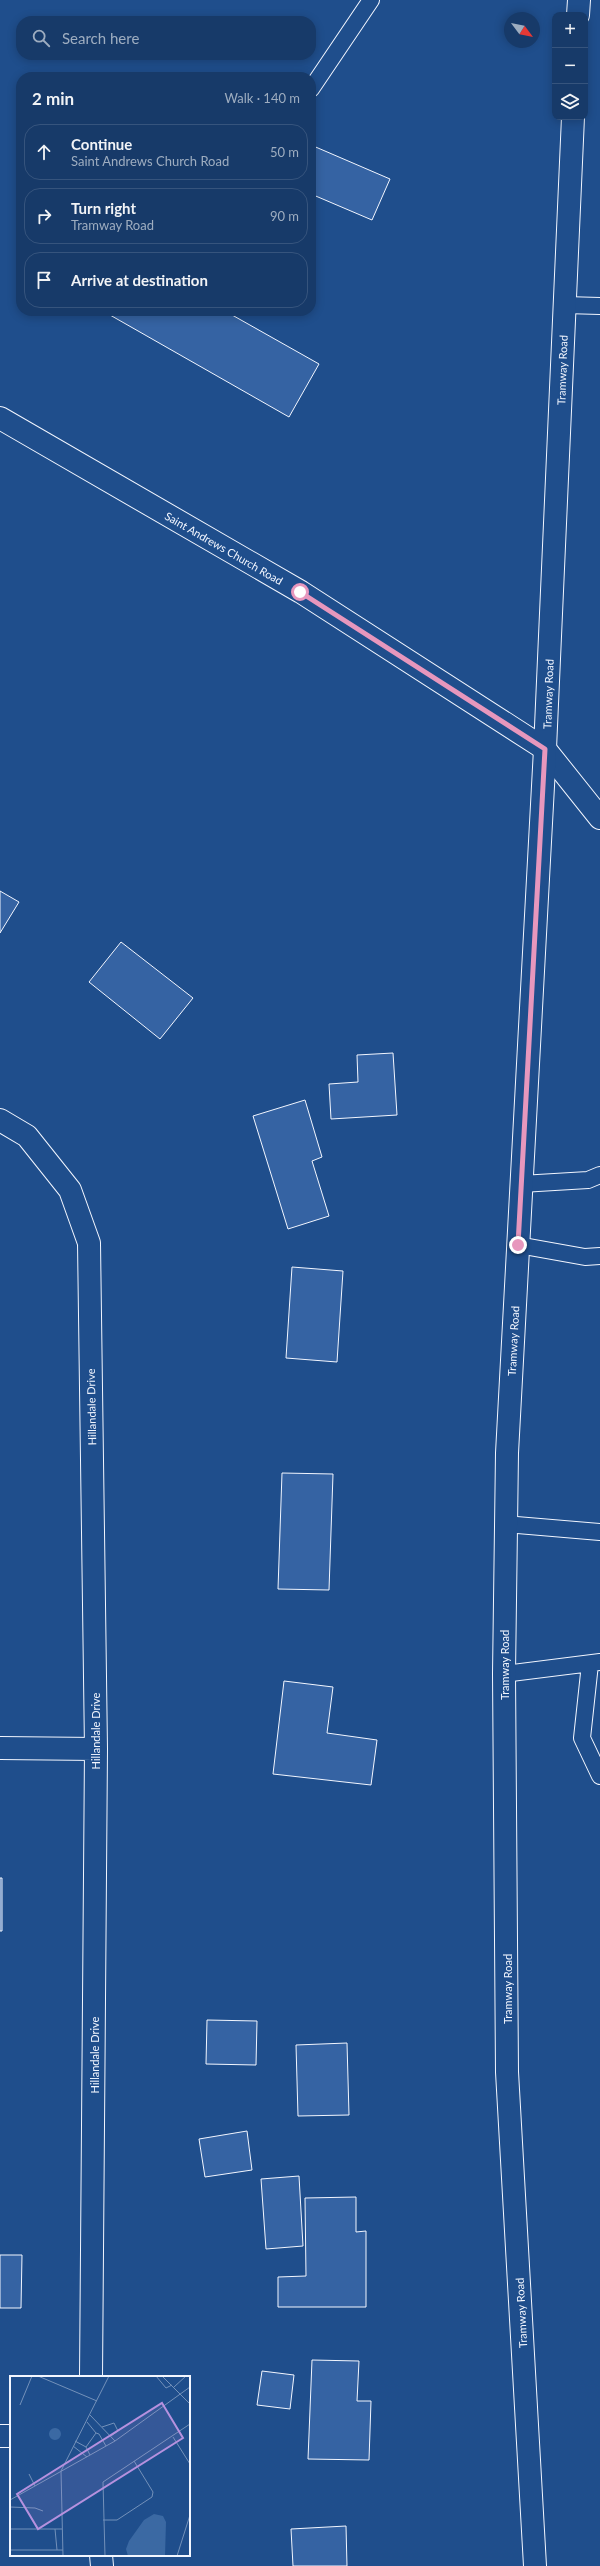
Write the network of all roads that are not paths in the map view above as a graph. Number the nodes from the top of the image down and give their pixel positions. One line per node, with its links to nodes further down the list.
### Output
1 (371, 0): 4 (lane)
2 (579, 0): 3 (main road)
3 (578, 12)
4 (316, 82)
5 (573, 120): 6 (main road, Tramway Road)
6 (565, 305): 7 (lane); 9 (main road, Tramway Road)
7 (600, 306)
8 (0, 418): 9 (main road, Saint Andrews Church Road)
9 (545, 749): 10 (main road, Saint Andrews Church Road); 13 (main road, Tramway Road)
10 (600, 818)
11 (0, 1120): 21 (main road, Hillandale Drive)
12 (600, 1175): 13 (lane)
13 (521, 1184): 14 (main road, Tramway Road)
14 (518, 1245): 15 (lane); 16 (main road, Tramway Road)
15 (600, 1256)
16 (506, 1524): 17 (lane); 19 (main road, Tramway Road)
17 (600, 1532)
18 (595, 1663): 19 (lane); 22 (lane)
19 (504, 1674): 26 (main road, Tramway Road)
20 (0, 1748): 21 (main road)
21 (96, 1749): 23 (main road, Hillandale Drive)
22 (600, 1776)
23 (91, 2376)
24 (101, 2556): 25 (main road)
25 (102, 2566)
26 (535, 2566)

